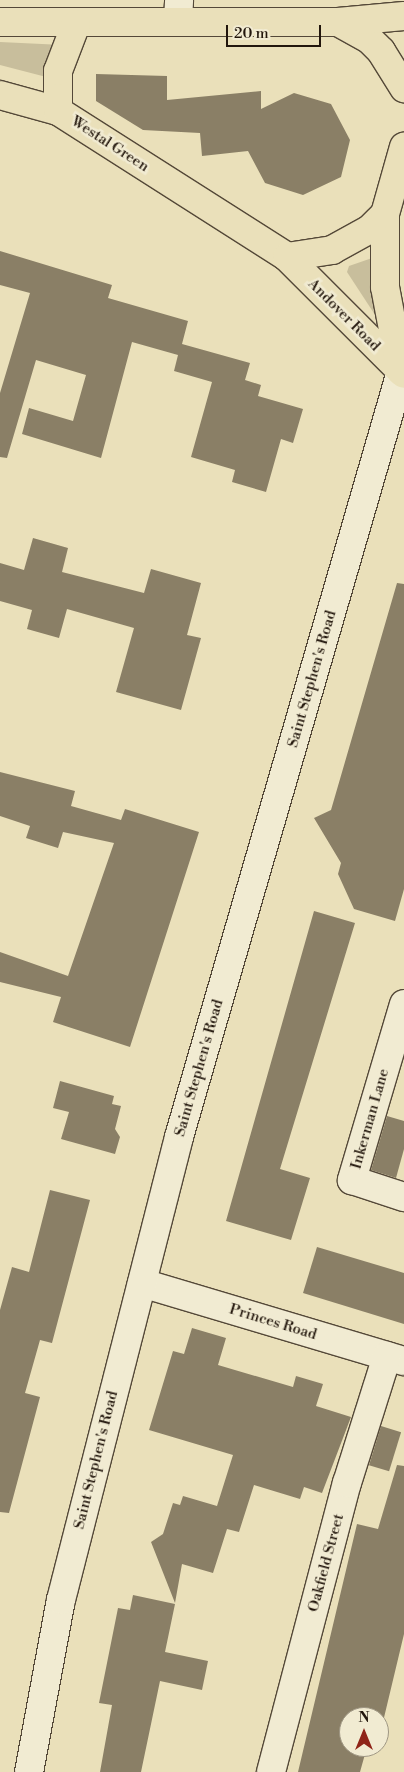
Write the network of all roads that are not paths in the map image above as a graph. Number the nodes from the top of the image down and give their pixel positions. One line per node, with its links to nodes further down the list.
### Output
1 (179, 11): 4 (highway); 5 (highway)
2 (404, 16): 4 (highway)
3 (2, 22): 5 (highway)
4 (338, 22): 6 (highway)
5 (76, 24): 8 (highway, Westal Green)
6 (404, 88)
7 (0, 95): 8 (highway)
8 (58, 111): 11 (highway, Westal Green)
9 (404, 147): 10 (highway)
10 (385, 214): 11 (highway); 12 (highway, Andover Road)
11 (287, 257): 12 (highway, Andover Road)
12 (402, 373): 15 (street, Saint Stephen's Road)
13 (404, 1004): 14 (street, Inkerman Lane)
14 (404, 1197)
15 (142, 1283): 16 (street, Princes Road); 17 (street, Saint Stephen's Road)
16 (395, 1358): 18 (street, Oakfield Street)
17 (29, 1772)
18 (271, 1772)

